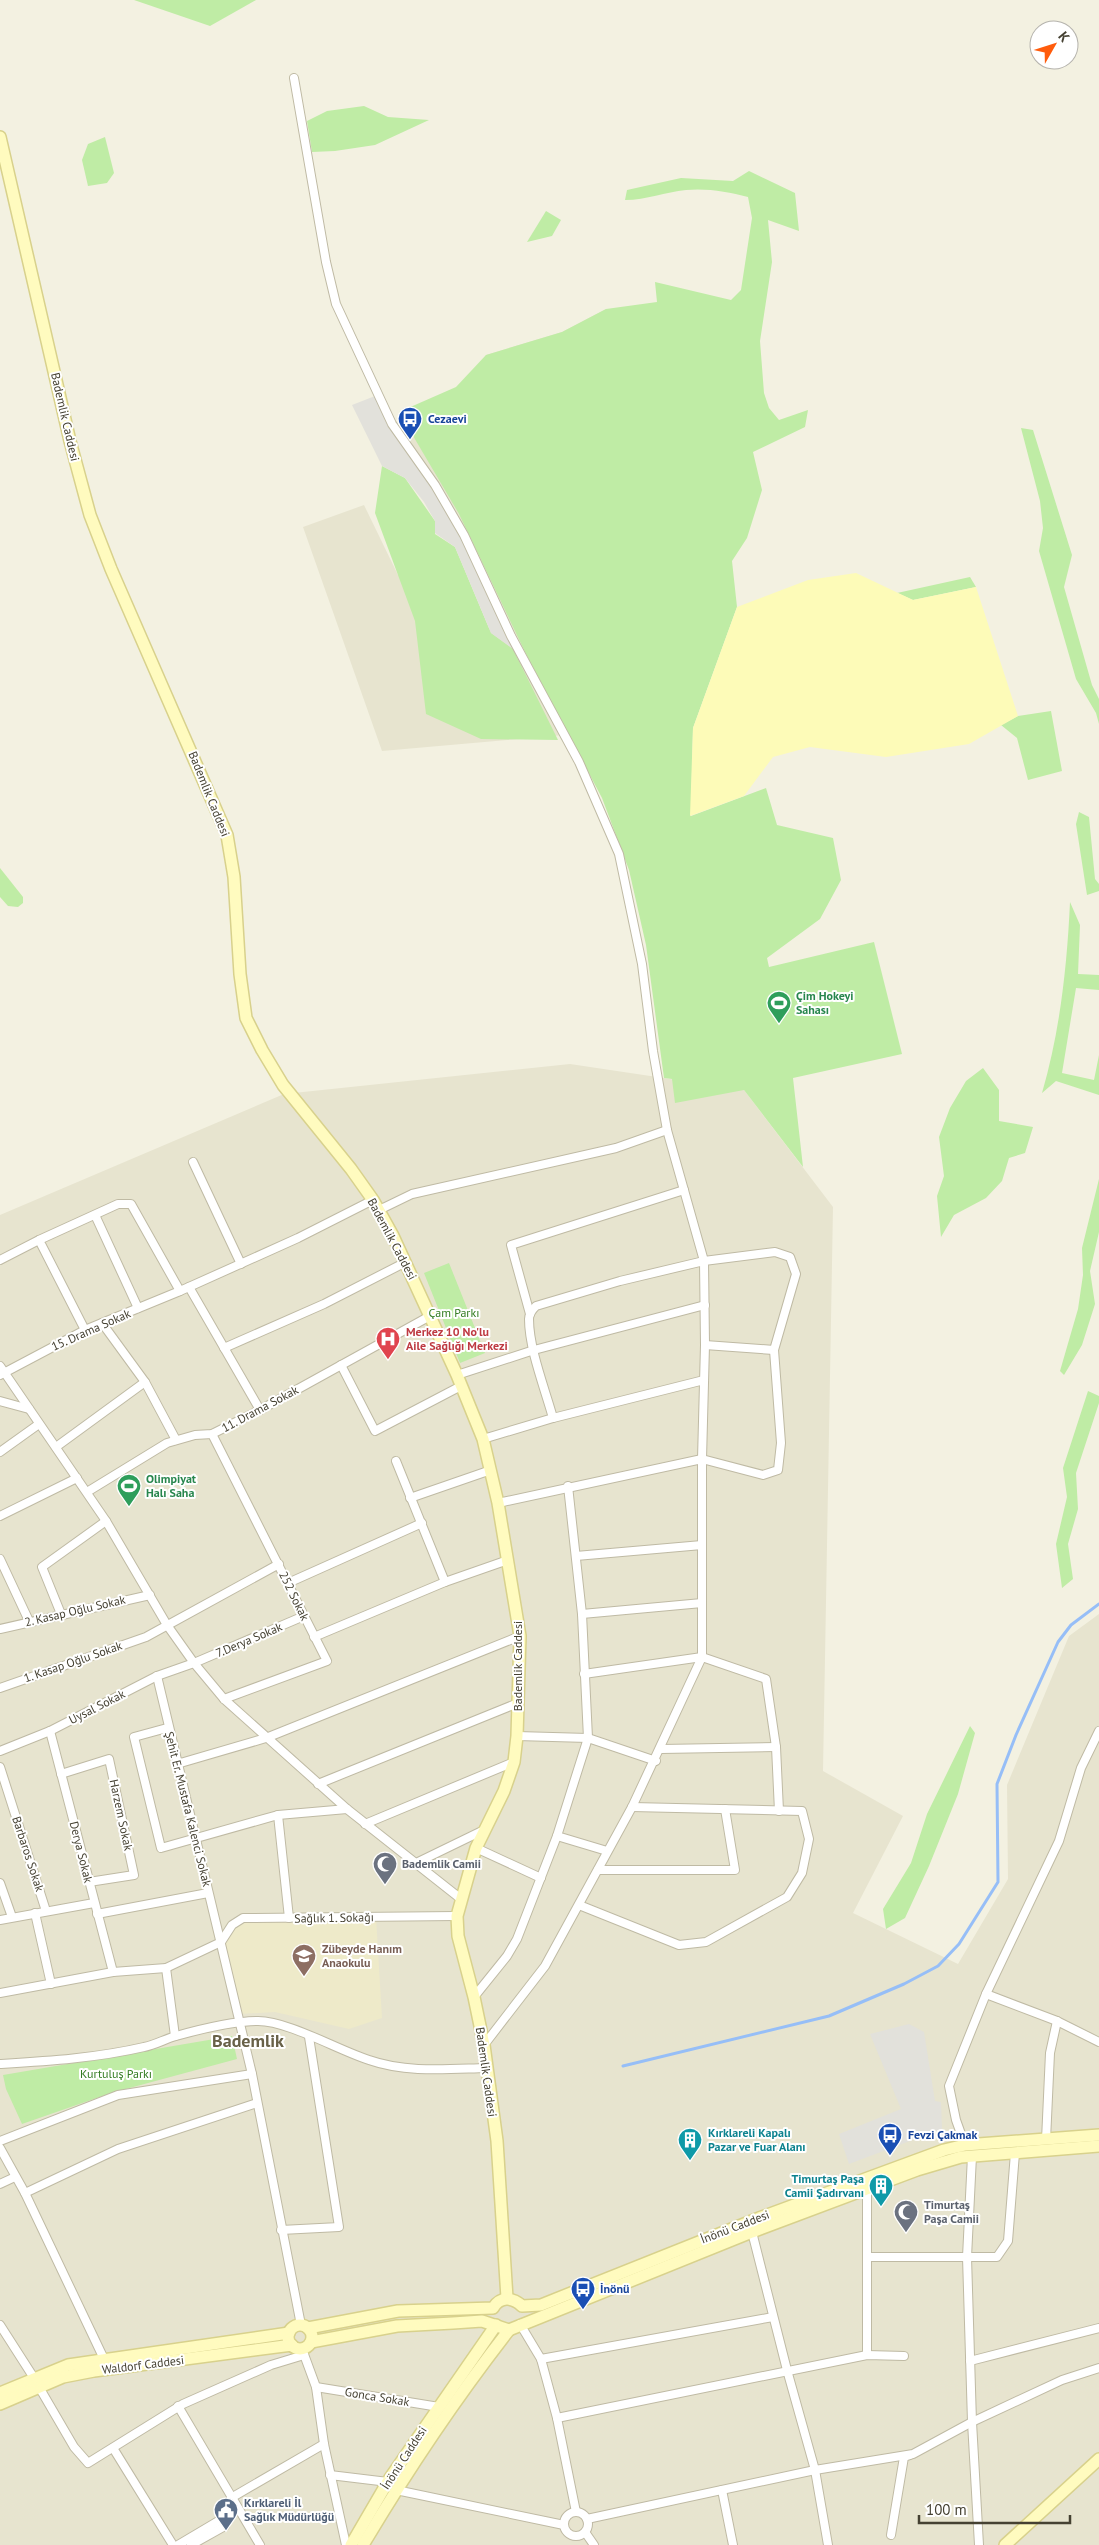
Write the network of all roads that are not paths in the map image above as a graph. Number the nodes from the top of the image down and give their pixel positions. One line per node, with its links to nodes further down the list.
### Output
1 (294, 78): 3 (street)
2 (0, 136): 6 (main road, Bademlik Caddesi)
3 (667, 1130): 5 (street); 6 (street, 15. Drama Sokak)
4 (193, 1162): 12 (street)
5 (684, 1190): 11 (street); 17 (street)
6 (376, 1205): 10 (main road, Bademlik Caddesi); 12 (street, 15. Drama Sokak)
7 (95, 1215): 8 (street); 14 (street); 16 (street)
8 (39, 1240): 9 (street); 20 (street)
9 (0, 1260)
10 (406, 1262): 18 (main road, Bademlik Caddesi); 22 (street)
11 (704, 1262): 15 (street); 17 (street); 24 (street)
12 (242, 1264): 13 (street, 15. Drama Sokak)
13 (189, 1288): 14 (street, 15. Drama Sokak); 22 (street)
14 (180, 1291): 16 (street, 15. Drama Sokak)
15 (705, 1305): 21 (street); 23 (street)
16 (138, 1308): 19 (street, 15. Drama Sokak)
17 (530, 1314): 23 (street)
18 (430, 1316): 25 (street, 11. Drama Sokak); 27 (main road, Bademlik Caddesi)
19 (102, 1323): 20 (street, 15. Drama Sokak); 29 (street)
20 (85, 1330): 26 (street, 15. Drama Sokak)
21 (705, 1345): 24 (street); 28 (street)
22 (224, 1348): 33 (street)
23 (534, 1350): 27 (street); 34 (street)
24 (774, 1350): 41 (street)
25 (341, 1365): 30 (street); 33 (street, 11. Drama Sokak)
26 (1, 1371): 32 (street)
27 (457, 1375): 30 (main road, Bademlik Caddesi)
28 (704, 1380): 34 (street); 41 (street)
29 (145, 1382): 38 (street); 39 (street)
30 (462, 1386): 37 (main road, Bademlik Caddesi)
31 (0, 1401): 32 (street)
32 (28, 1409): 35 (street)
33 (260, 1410): 36 (street, 11. Drama Sokak)
34 (553, 1418): 37 (street)
35 (39, 1424): 39 (street); 40 (street)
36 (212, 1434): 38 (street, 11. Drama Sokak); 56 (street, 252 Sokak)
37 (483, 1439): 43 (main road, Bademlik Caddesi)
38 (176, 1440): 46 (street, 11. Drama Sokak)
39 (56, 1447): 44 (street)
40 (0, 1452)
41 (702, 1459): 45 (street); 52 (street)
42 (396, 1461): 47 (street)
43 (491, 1470): 47 (street); 48 (main road, Bademlik Caddesi)
44 (77, 1478): 46 (street); 49 (street)
45 (568, 1486): 48 (street); 53 (street)
46 (87, 1492): 50 (street)
47 (410, 1498): 51 (street)
48 (498, 1503): 55 (main road, Bademlik Caddesi)
49 (0, 1516)
50 (106, 1521): 59 (street); 61 (street)
51 (422, 1523): 57 (street); 58 (street)
52 (702, 1545): 53 (street); 60 (street)
53 (576, 1556): 62 (street)
54 (0, 1559): 64 (street)
55 (508, 1560): 57 (street); 67 (main road, Bademlik Caddesi)
56 (279, 1564): 58 (street, 252 Sokak); 65 (street, 1. Kasap Oğlu Sokak)
57 (445, 1582): 68 (street)
58 (288, 1583): 63 (street, 252 Sokak)
59 (150, 1595): 61 (street, 2. Kasap Oğlu Sokak); 65 (street)
60 (702, 1603): 62 (street); 69 (street)
61 (61, 1614): 64 (street, 2. Kasap Oğlu Sokak)
62 (582, 1614): 71 (street)
63 (304, 1616): 68 (street, 252 Sokak); 70 (street, 7.Derya Sokak)
64 (29, 1621): 66 (street, 2. Kasap Oğlu Sokak)
65 (167, 1625): 70 (street); 73 (street, 1. Kasap Oğlu Sokak)
66 (0, 1629)
67 (520, 1636): 75 (main road, Bademlik Caddesi); 80 (street)
68 (314, 1637): 74 (street, 252 Sokak)
69 (702, 1657): 71 (street); 82 (street); 83 (street)
70 (194, 1663): 72 (street, Uysal Sokak); 74 (street)
71 (584, 1674): 81 (street)
72 (156, 1676): 76 (street, Şehit Er. Mustafa Kalenci Sokak); 77 (street, Uysal Sokak)
73 (0, 1688)
74 (224, 1699): 80 (street)
75 (518, 1702): 79 (main road, Bademlik Caddesi); 90 (street)
76 (167, 1728): 87 (street, Şehit Er. Mustafa Kalenci Sokak); 99 (street)
77 (50, 1731): 84 (street, Uysal Sokak); 89 (street, Derya Sokak)
78 (1099, 1731): 123 (street)
79 (517, 1736): 81 (street); 86 (main road, Bademlik Caddesi)
80 (266, 1738): 87 (street); 90 (street)
81 (588, 1738): 85 (street); 98 (street)
82 (776, 1747): 83 (street); 94 (street)
83 (661, 1749): 85 (street)
84 (0, 1751)
85 (656, 1761): 91 (street)
86 (514, 1762): 96 (street); 97 (main road, Bademlik Caddesi)
87 (177, 1764): 99 (street, Şehit Er. Mustafa Kalenci Sokak)
88 (0, 1767): 111 (street, Barbaros Sokak)
89 (61, 1774): 105 (street, Derya Sokak); 105 (street, Harzem Sokak)
90 (318, 1784): 92 (street)
91 (632, 1807): 93 (street); 101 (street)
92 (347, 1809): 95 (street); 96 (street)
93 (725, 1810): 94 (street); 103 (street)
94 (779, 1811): 110 (street)
95 (278, 1815): 99 (street); 116 (street)
96 (365, 1824): 102 (street)
97 (486, 1829): 100 (main road, Bademlik Caddesi); 102 (street)
98 (557, 1836): 101 (street); 104 (street)
99 (195, 1838): 107 (street, Şehit Er. Mustafa Kalenci Sokak)
100 (476, 1848): 104 (street); 108 (main road, Bademlik Caddesi)
101 (607, 1851): 103 (street)
102 (416, 1863): 108 (street)
103 (598, 1870): 110 (street)
104 (541, 1878): 124 (street)
105 (89, 1882): 109 (street, Derya Sokak)
106 (0, 1883): 115 (street)
107 (208, 1893): 113 (street); 118 (street, Şehit Er. Mustafa Kalenci Sokak)
108 (461, 1899): 114 (main road, Bademlik Caddesi)
109 (94, 1903): 111 (street); 113 (street, Derya Sokak)
110 (578, 1905): 130 (street)
111 (46, 1911): 112 (street)
112 (35, 1913): 115 (street); 121 (street)
113 (97, 1914): 120 (street, Derya Sokak)
114 (457, 1916): 116 (street, Sağlık 1. Sokağı); 124 (main road, Bademlik Caddesi)
115 (12, 1918): 117 (street)
116 (289, 1918): 118 (street, Sağlık 1. Sokağı)
117 (0, 1920)
118 (221, 1942): 119 (street); 126 (street, Şehit Er. Mustafa Kalenci Sokak)
119 (166, 1968): 120 (street); 127 (street)
120 (113, 1972): 121 (street)
121 (52, 1984): 122 (street)
122 (0, 1993)
123 (986, 1994): 125 (street); 138 (street)
124 (474, 1997): 130 (main road, Bademlik Caddesi)
125 (1057, 2021): 129 (street); 136 (street)
126 (240, 2023): 127 (street); 128 (street); 133 (street, Şehit Er. Mustafa Kalenci Sokak)
127 (175, 2036): 131 (street)
128 (309, 2037): 132 (street); 147 (street)
129 (1099, 2042)
130 (484, 2045): 132 (main road, Bademlik Caddesi)
131 (0, 2064)
132 (486, 2068): 151 (main road, Bademlik Caddesi)
133 (252, 2074): 134 (street, Şehit Er. Mustafa Kalenci Sokak); 137 (street)
134 (257, 2103): 146 (street); 147 (street, Şehit Er. Mustafa Kalenci Sokak)
135 (1099, 2135): 136 (main road, İnönü Caddesi)
136 (1046, 2140): 138 (main road, İnönü Caddesi)
137 (0, 2141)
138 (965, 2145): 153 (main road, İnönü Caddesi)
139 (1099, 2146): 141 (main road, İnönü Caddesi)
140 (0, 2148): 143 (street)
141 (1014, 2153): 142 (main road, İnönü Caddesi); 150 (street)
142 (972, 2156): 145 (main road, İnönü Caddesi); 150 (street)
143 (15, 2178): 144 (street); 146 (street)
144 (0, 2184)
145 (867, 2190): 148 (main road, İnönü Caddesi); 149 (street)
146 (25, 2193): 165 (street)
147 (281, 2230): 158 (street, Şehit Er. Mustafa Kalenci Sokak)
148 (752, 2232): 154 (street); 155 (main road, İnönü Caddesi)
149 (868, 2257): 150 (street); 163 (street)
150 (967, 2257): 167 (street)
151 (507, 2298): 152 (main road); 153 (main road)
152 (494, 2306): 157 (main road); 158 (main road)
153 (522, 2306): 155 (main road)
154 (772, 2317): 166 (street); 169 (street)
155 (520, 2324): 160 (main road); 166 (street)
156 (0, 2325): 170 (street)
157 (496, 2325): 160 (main road); 162 (main road, Waldorf Caddesi); 175 (main road, İnönü Caddesi)
158 (304, 2327): 161 (main road); 162 (main road)
159 (1099, 2328): 167 (street)
160 (509, 2330): 184 (main road, İnönü Caddesi)
161 (289, 2333): 162 (main road); 165 (main road, Waldorf Caddesi)
162 (302, 2348): 170 (main road, Waldorf Caddesi); 171 (street); 174 (street)
163 (867, 2355): 164 (street); 169 (street)
164 (904, 2356)
165 (104, 2359): 170 (main road, Waldorf Caddesi)
166 (541, 2359): 176 (street)
167 (970, 2361): 177 (street)
168 (1099, 2368): 177 (street)
169 (786, 2370): 176 (street); 182 (street)
170 (36, 2382): 172 (main road, Waldorf Caddesi); 173 (main road, Waldorf Caddesi); 179 (street)
171 (316, 2386): 175 (street, Gonca Sokak); 178 (street)
172 (0, 2393)
173 (0, 2404)
174 (178, 2406): 179 (street); 186 (street)
175 (439, 2407): 184 (main road, İnönü Caddesi)
176 (557, 2418): 188 (street)
177 (972, 2422): 180 (street); 205 (street)
178 (324, 2444): 183 (street); 186 (street)
179 (113, 2448): 194 (street)
180 (913, 2454): 182 (street); 193 (street)
181 (1099, 2459): 206 (main road)
182 (815, 2470): 185 (street); 204 (street)
183 (330, 2475): 184 (street); 198 (street)
184 (392, 2486): 191 (street); 199 (main road, İnönü Caddesi); 200 (main road, İnönü Caddesi)
185 (722, 2490): 189 (street); 203 (street)
186 (231, 2498): 187 (street)
187 (238, 2510): 195 (street); 197 (street)
188 (576, 2512): 189 (street); 191 (street)
189 (587, 2519): 192 (street)
190 (226, 2526): 196 (street)
191 (564, 2526): 192 (street)
192 (582, 2534): 201 (street); 202 (street)
193 (891, 2535)
194 (173, 2545)
195 (178, 2545)
196 (191, 2545)
197 (260, 2545)
198 (346, 2545)
199 (351, 2545)
200 (363, 2545)
201 (580, 2545)
202 (594, 2545)
203 (733, 2545)
204 (828, 2545)
205 (979, 2545)
206 (1005, 2545)

